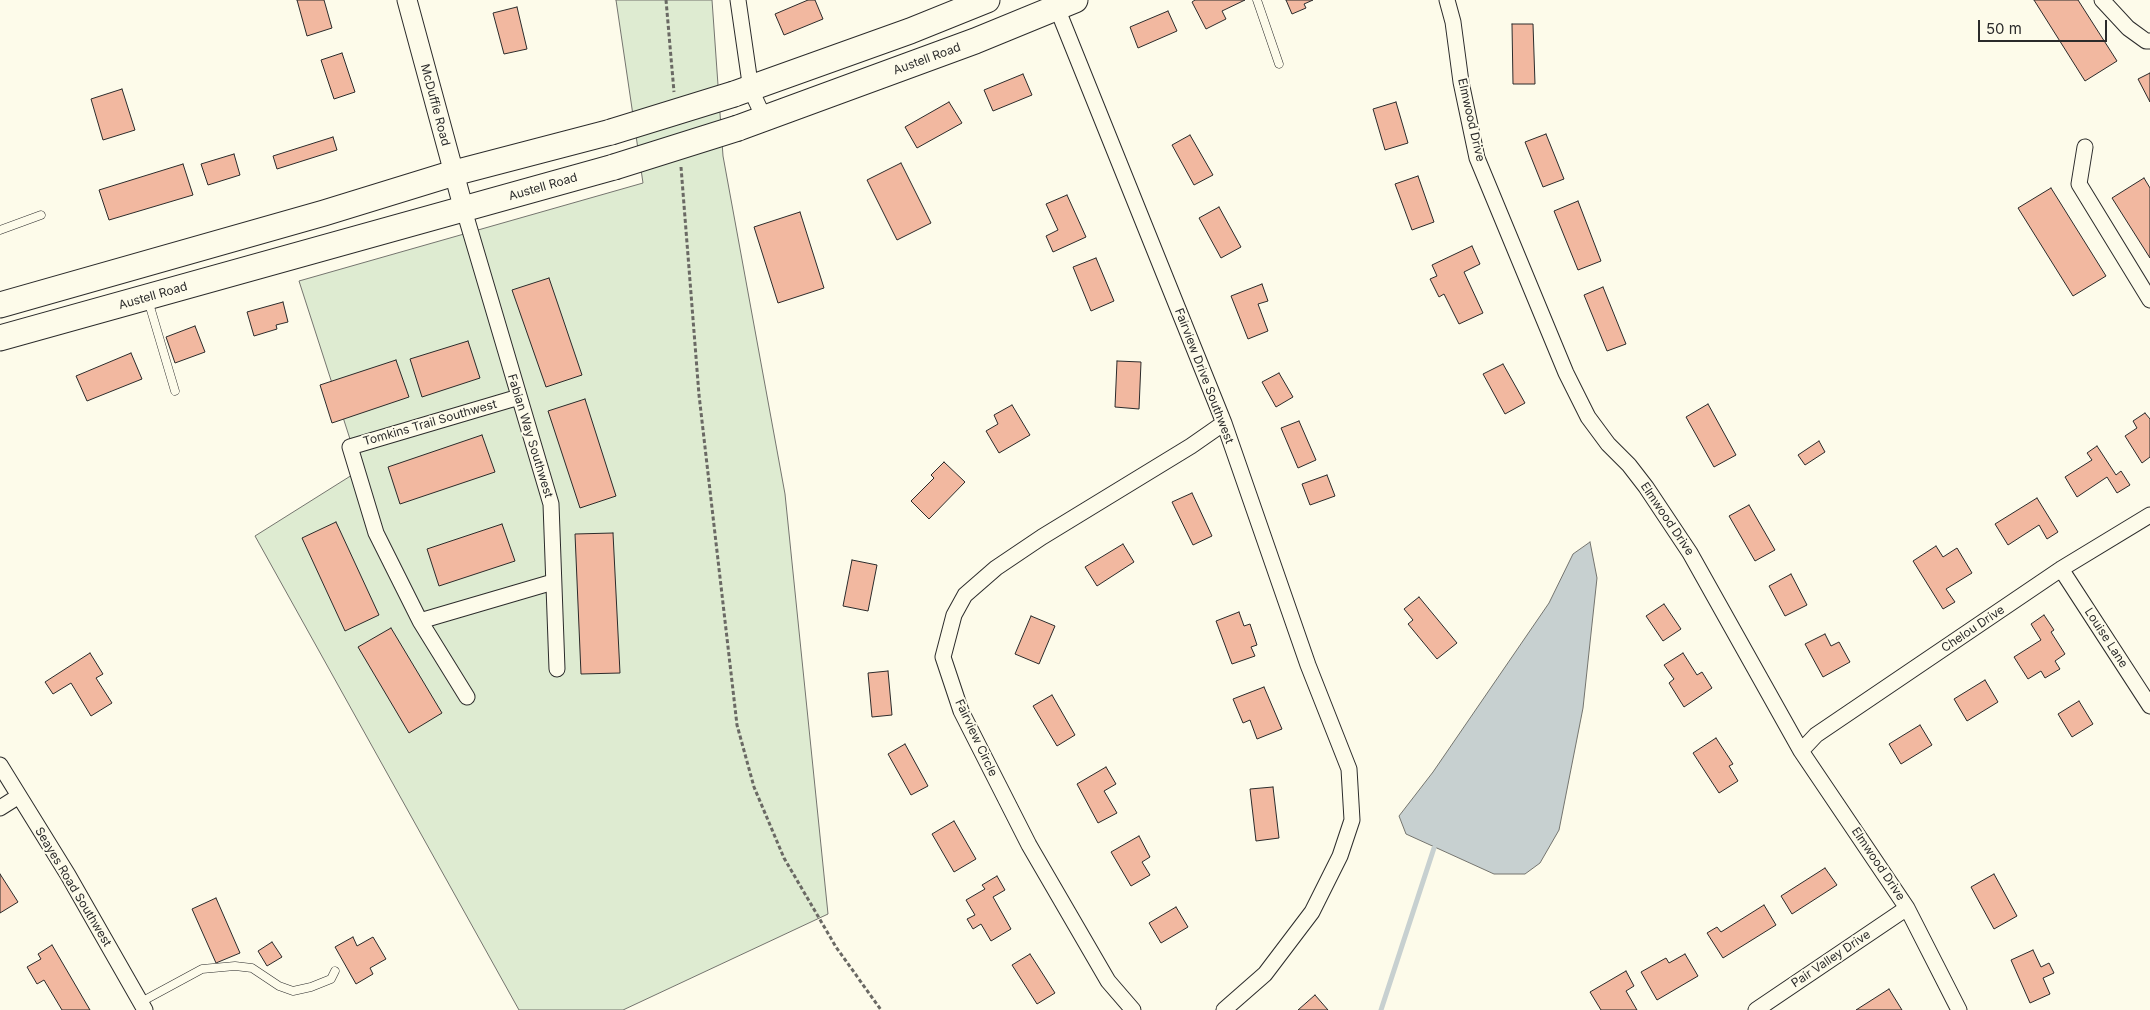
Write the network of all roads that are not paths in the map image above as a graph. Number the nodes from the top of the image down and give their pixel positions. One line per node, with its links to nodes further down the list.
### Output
1 (407, 0): 13 (street, McDuffie Road)
2 (738, 0): 10 (street)
3 (987, 0): 10 (main road)
4 (1257, 0): 9 (lane)
5 (1447, 0): 31 (street, Elmwood Drive)
6 (2102, 0): 8 (street)
7 (1066, 4): 11 (main road, Austell Road); 23 (street, Fairview Drive Southwest)
8 (2150, 41)
9 (1279, 64)
10 (742, 92): 11 (street); 13 (main road, bridge)
11 (765, 120): 14 (main road, Austell Road, bridge)
12 (2085, 147): 18 (street)
13 (454, 173): 14 (street, McDuffie Road); 19 (main road)
14 (464, 210): 17 (main road, Austell Road); 22 (street, Fabian Way Southwest)
15 (40, 215): 16 (lane)
16 (0, 230)
17 (147, 298): 20 (main road, Austell Road); 21 (lane)
18 (2150, 300)
19 (0, 305)
20 (0, 338)
21 (175, 391)
22 (519, 397): 26 (street, Fabian Way Southwest); 27 (street, Tomkins Trail Southwest)
23 (1224, 423): 38 (street, Fairview Circle); 39 (street, Fairview Drive Southwest)
24 (2150, 516): 25 (street, Chelou Drive)
25 (2061, 570): 30 (street, Louise Lane); 31 (street, Chelou Drive)
26 (553, 582): 27 (street); 28 (street, Fabian Way Southwest)
27 (420, 621): 29 (street, Tomkins Trail Southwest)
28 (557, 669)
29 (467, 697)
30 (2150, 706)
31 (1801, 751): 35 (street, Elmwood Drive)
32 (0, 765): 33 (street, Seayes Road Southwest)
33 (19, 796): 34 (street); 37 (street, Seayes Road Southwest)
34 (0, 808)
35 (1907, 908): 40 (street, Pair Valley Drive); 41 (street, Elmwood Drive)
36 (335, 971): 37 (lane)
37 (143, 1006)
38 (1133, 1010)
39 (1224, 1010)
40 (1756, 1010)
41 (1959, 1010)

